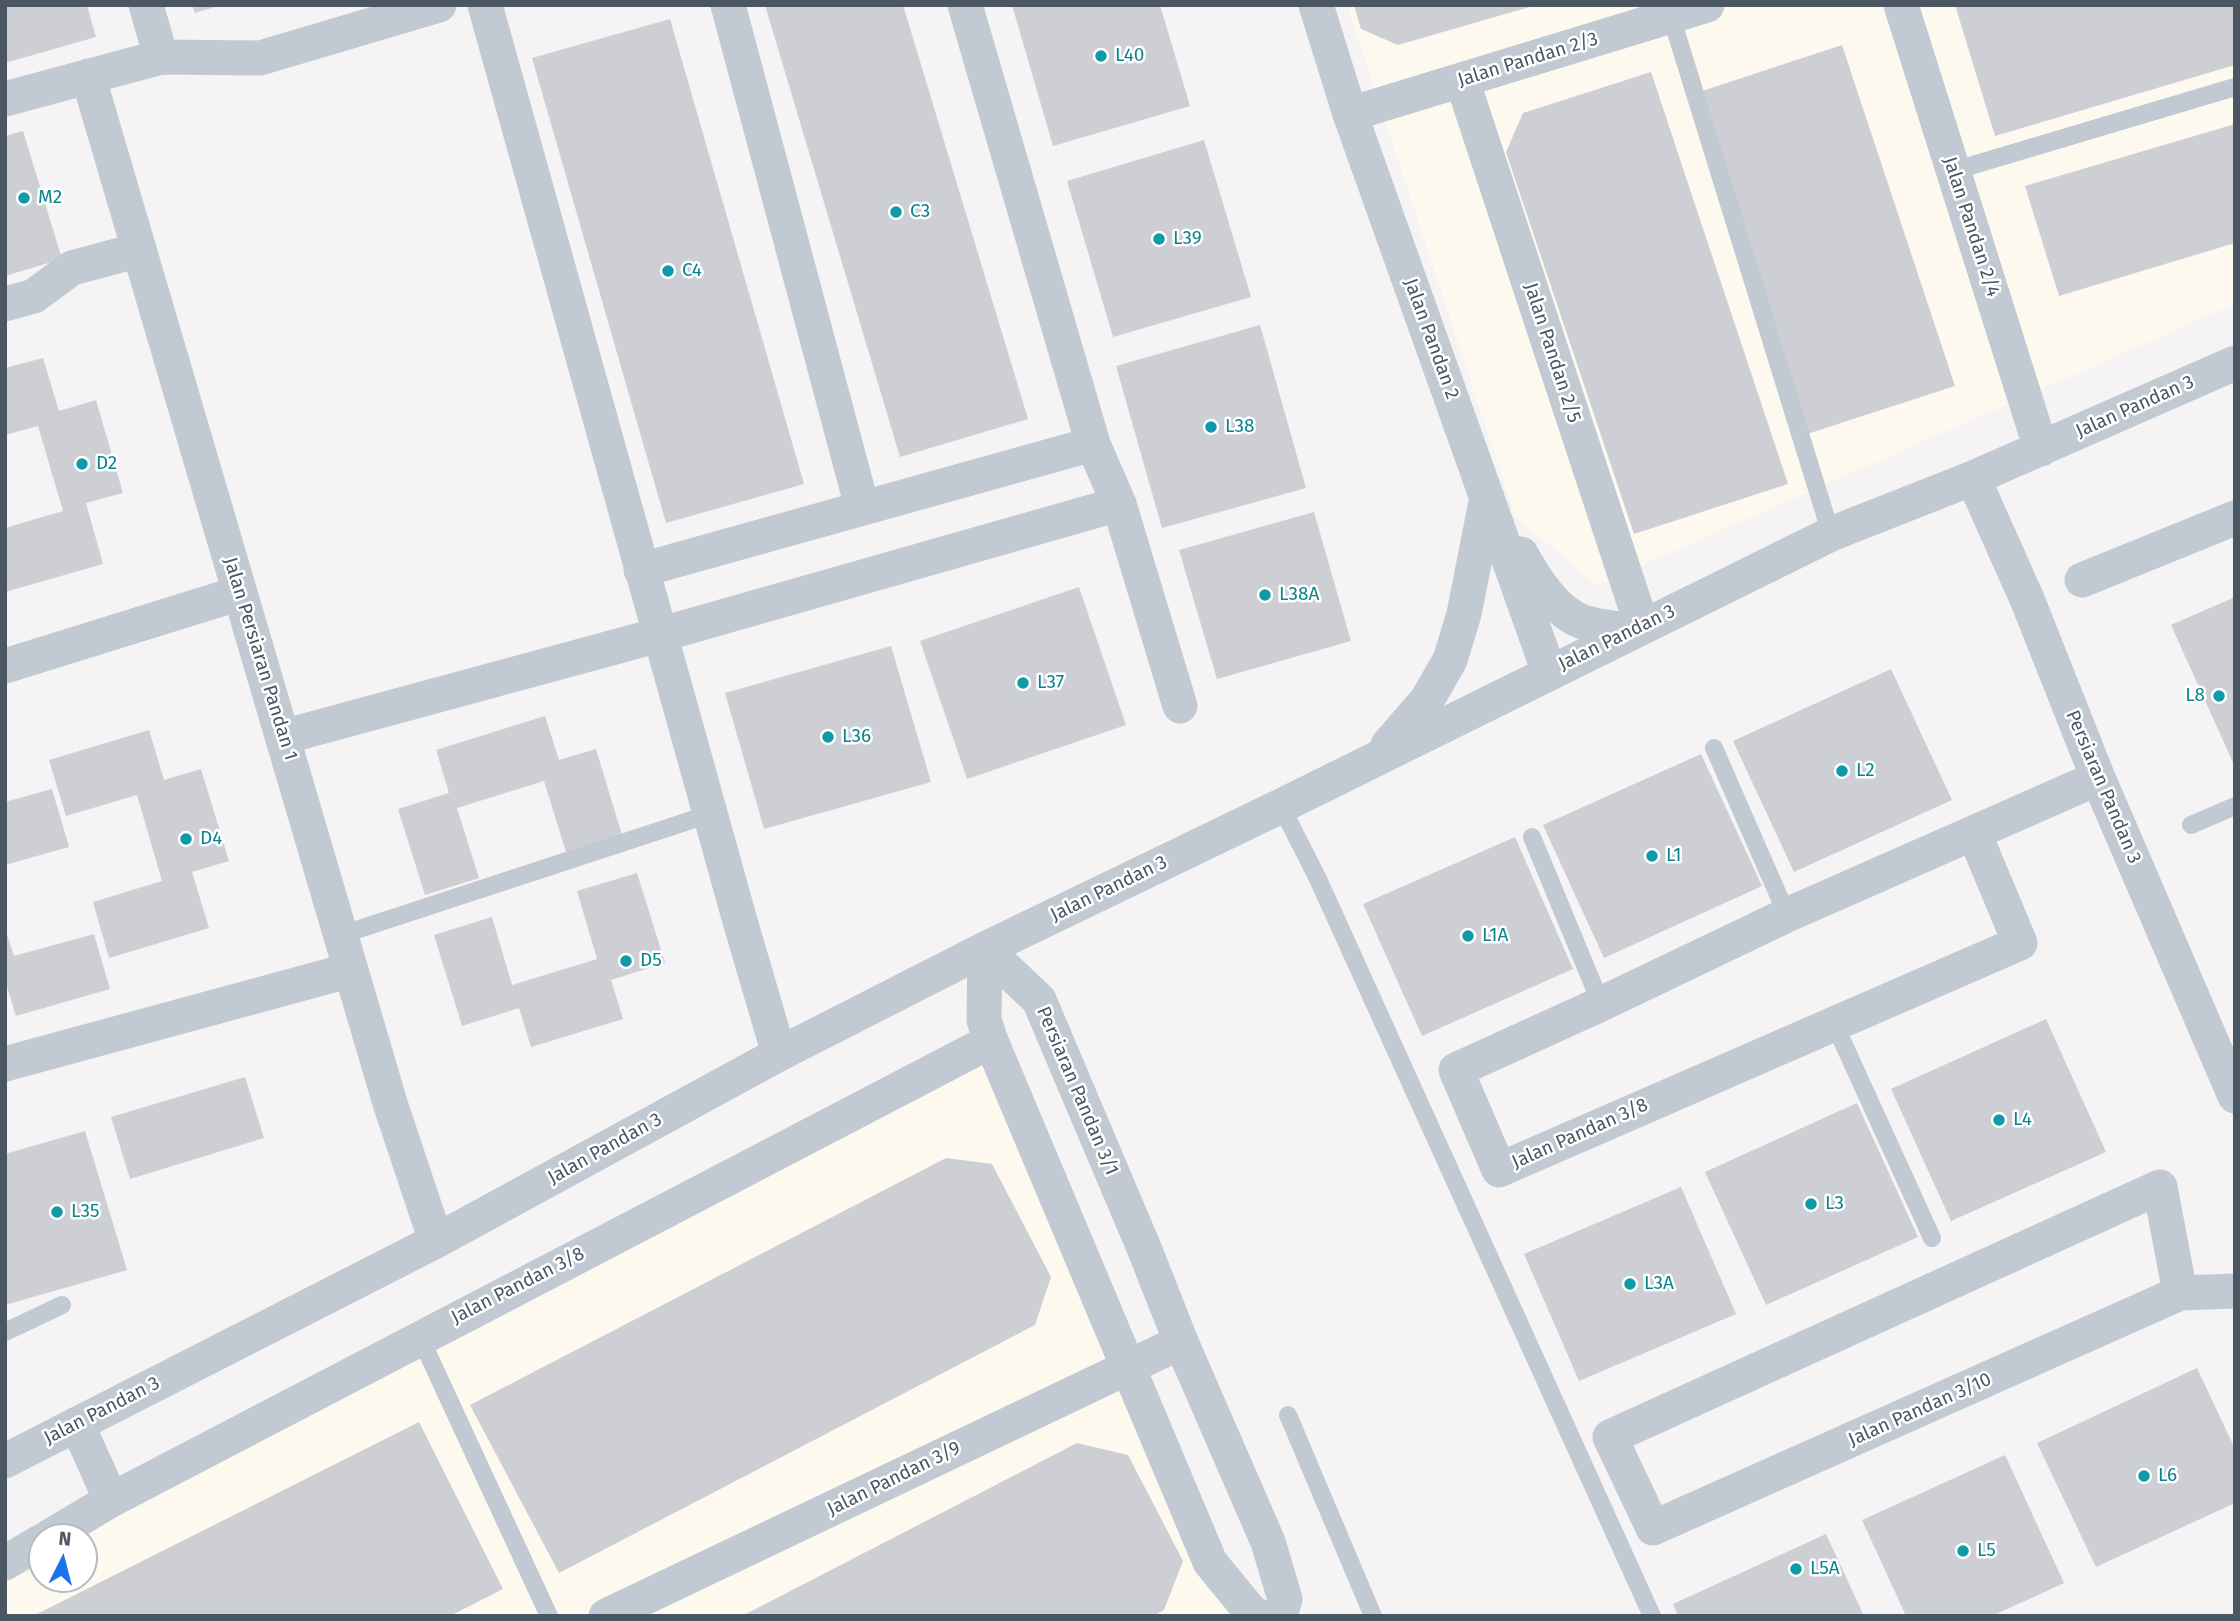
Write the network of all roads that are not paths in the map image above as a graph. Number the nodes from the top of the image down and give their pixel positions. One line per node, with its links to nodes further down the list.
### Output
1 (146, 5): 11 (street)
2 (439, 5): 9 (street)
3 (485, 5): 29 (street)
4 (727, 5): 26 (street)
5 (965, 5): 21 (street)
6 (1316, 5): 16 (street, Jalan Pandan 2)
7 (1707, 5): 10 (street, Jalan Pandan 2/3)
8 (1901, 5): 17 (street, Jalan Pandan 2/4)
9 (378, 14): 11 (street)
10 (1671, 16): 13 (street, Jalan Pandan 2/3); 28 (lane)
11 (161, 57): 12 (street)
12 (88, 76): 15 (street); 18 (street, Jalan Persiaran Pandan 1)
13 (1462, 80): 16 (street, Jalan Pandan 2/3); 32 (street, Jalan Pandan 2/5)
14 (2235, 87): 17 (lane)
15 (5, 99)
16 (1350, 114): 24 (street, Jalan Pandan 2)
17 (1953, 171): 22 (street, Jalan Pandan 2/4)
18 (139, 250): 19 (street); 31 (street, Jalan Persiaran Pandan 1)
19 (5, 304)
20 (2235, 363): 22 (street, Jalan Pandan 3)
21 (1093, 444): 25 (street); 26 (street)
22 (2041, 449): 23 (street, Jalan Pandan 3)
23 (1973, 478): 28 (street, Jalan Pandan 3); 40 (street, Persiaran Pandan 3)
24 (1487, 497): 32 (street); 35 (street, Jalan Pandan 2); 39 (street)
25 (1119, 505): 33 (street); 36 (street)
26 (862, 508): 29 (street)
27 (2235, 517): 30 (street)
28 (1831, 534): 32 (street, Jalan Pandan 3)
29 (641, 570): 33 (street)
30 (2082, 580)
31 (240, 593): 34 (street); 37 (street, Jalan Persiaran Pandan 1)
32 (1637, 628): 35 (street, Jalan Pandan 3)
33 (659, 635): 37 (street); 43 (street)
34 (5, 666)
35 (1549, 672): 39 (street, Jalan Pandan 3)
36 (1181, 706)
37 (283, 737): 48 (street, Jalan Persiaran Pandan 1)
38 (1714, 748): 47 (lane)
39 (1379, 756): 41 (street, Jalan Pandan 3)
40 (2098, 778): 45 (street, Jalan Pandan 3/8); 56 (street, Persiaran Pandan 3)
41 (1281, 806): 49 (street, Jalan Pandan 3); 78 (lane)
42 (2235, 806): 44 (lane)
43 (710, 814): 48 (lane); 54 (street)
44 (2191, 825)
45 (1974, 834): 47 (street, Jalan Pandan 3/8); 52 (street, Jalan Pandan 3/8)
46 (1532, 837): 51 (lane)
47 (1787, 915): 51 (street, Jalan Pandan 3/8)
48 (341, 935): 50 (street, Jalan Persiaran Pandan 1)
49 (985, 949): 53 (street); 54 (street, Jalan Pandan 3); 64 (street, Persiaran Pandan 3/1)
50 (351, 970): 55 (street); 58 (street, Jalan Persiaran Pandan 1)
51 (1601, 1004): 52 (street, Jalan Pandan 3/8)
52 (1834, 1023): 57 (lane)
53 (991, 1041): 63 (street, Jalan Pandan 3/8); 65 (street)
54 (779, 1054): 58 (street, Jalan Pandan 3)
55 (5, 1064)
56 (2235, 1096)
57 (1932, 1238)
58 (436, 1241): 67 (street, Jalan Pandan 3)
59 (2235, 1291): 60 (street)
60 (2180, 1293): 60 (street, Jalan Pandan 3/10)
61 (62, 1305): 62 (lane)
62 (5, 1332)
63 (420, 1337): 69 (street, Jalan Pandan 3/8); 73 (lane)
64 (1181, 1342): 65 (street, Jalan Pandan 3/9); 76 (street, Persiaran Pandan 3/1)
65 (1126, 1367): 74 (street, Jalan Pandan 3/9); 75 (street)
66 (1287, 1415): 77 (lane)
67 (77, 1424): 68 (street, Jalan Pandan 3); 69 (street)
68 (5, 1461)
69 (111, 1500): 70 (street, Jalan Pandan 3/8)
70 (72, 1523)
71 (28, 1549): 72 (street)
72 (5, 1563)
73 (549, 1616)
74 (606, 1616)
75 (1258, 1616)
76 (1280, 1616)
77 (1373, 1616)
78 (1652, 1616)

